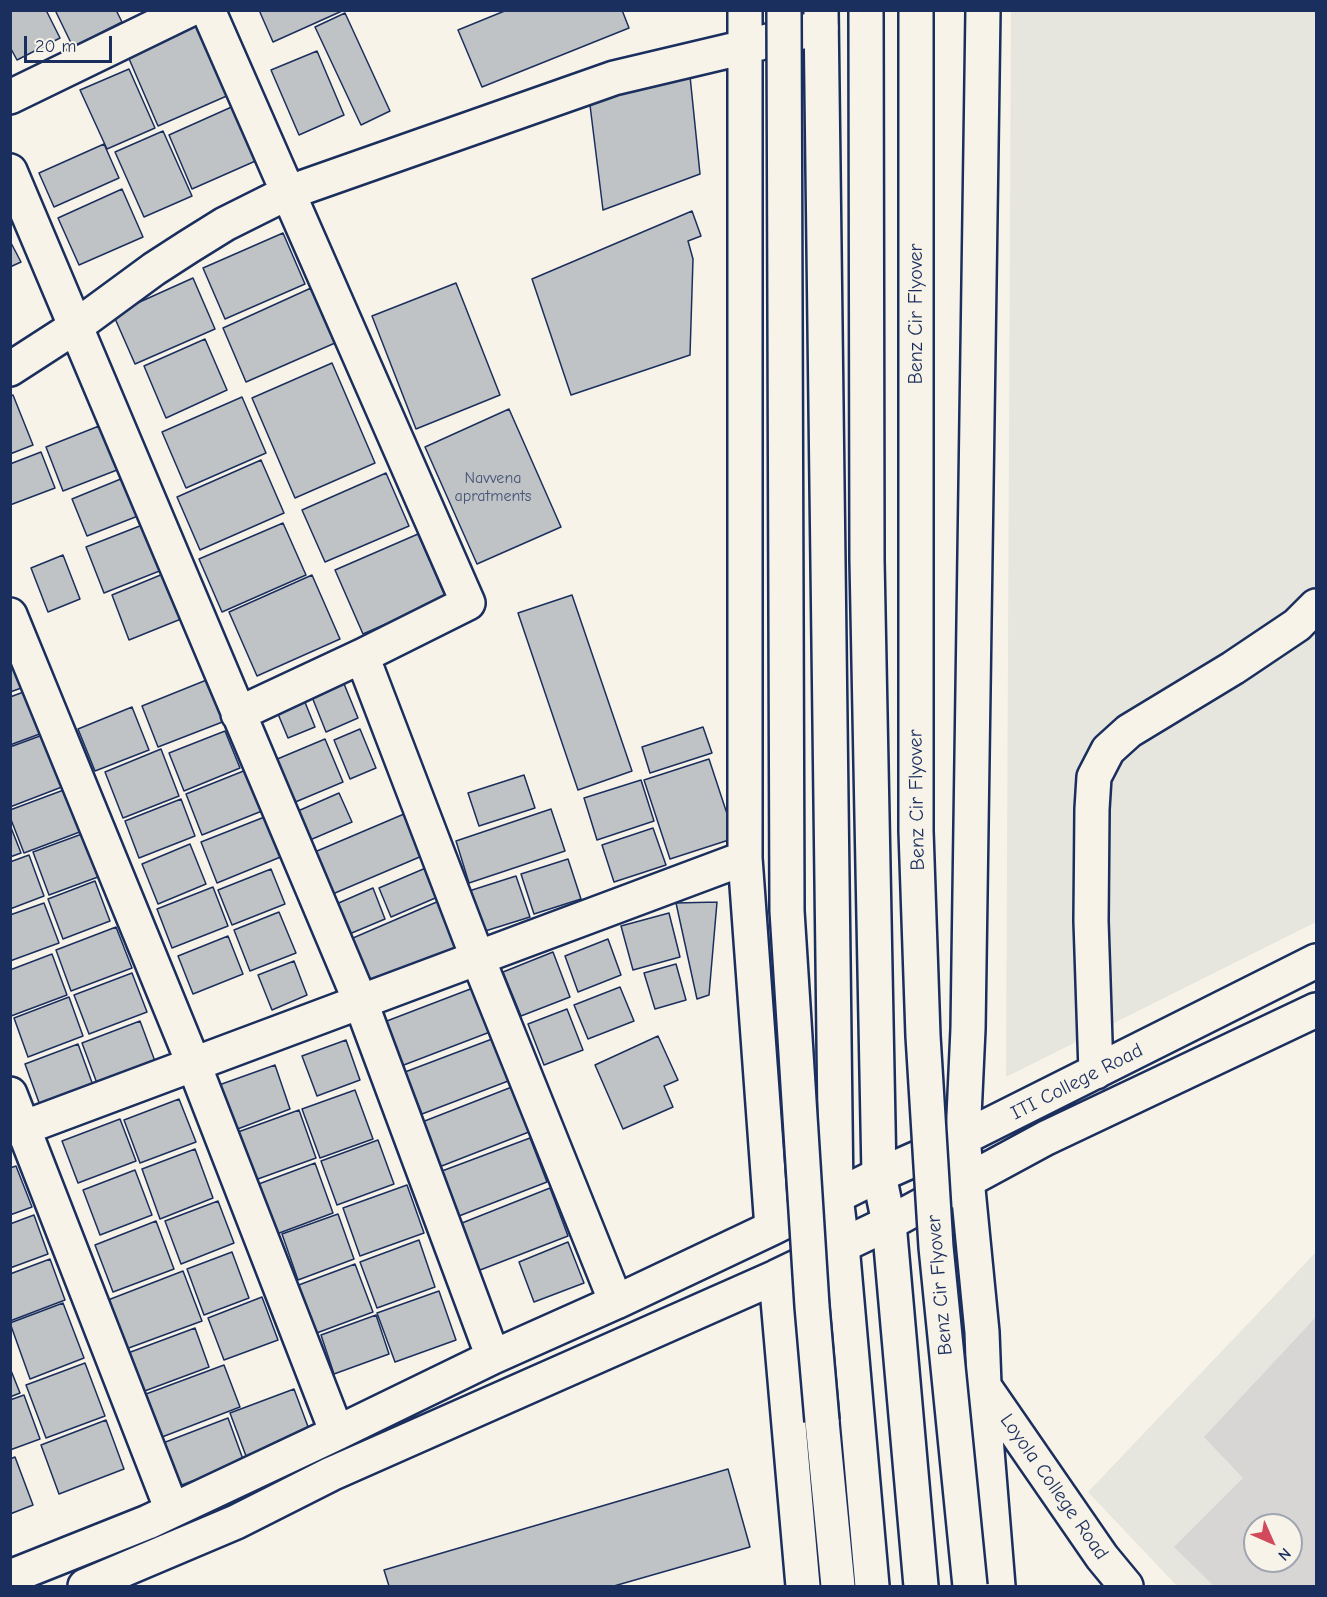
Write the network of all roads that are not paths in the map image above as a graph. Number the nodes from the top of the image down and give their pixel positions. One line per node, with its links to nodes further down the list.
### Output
1 (189, 10): 10 (street)
2 (208, 10): 12 (street)
3 (745, 10): 9 (street)
4 (784, 10): 44 (street, bridge)
5 (866, 10): 29 (street)
6 (916, 10): 47 (street, Benz Cir Flyover, bridge)
7 (983, 10): 28 (street)
8 (821, 19): 9 (street); 31 (street)
9 (745, 48): 12 (street); 19 (street)
10 (10, 97)
11 (10, 171): 13 (street)
12 (287, 193): 13 (street); 17 (street)
13 (75, 327): 14 (street); 18 (street)
14 (10, 369)
15 (1317, 606): 25 (street)
16 (10, 615): 24 (street)
17 (362, 656): 18 (street); 20 (street)
18 (238, 714): 22 (street)
19 (745, 858): 20 (street); 33 (street)
20 (478, 959): 22 (street); 36 (street)
21 (1317, 962): 25 (street, ITI College Road)
22 (361, 1003): 24 (street); 37 (street)
23 (1317, 1010): 30 (street, ITI College Road)
24 (194, 1065): 27 (street); 39 (street)
25 (1096, 1072): 28 (street, ITI College Road)
26 (10, 1094): 27 (street)
27 (23, 1128): 40 (street)
28 (963, 1138): 29 (street, ITI College Road); 30 (street)
29 (879, 1175): 31 (street, ITI College Road); 32 (street)
30 (968, 1181): 32 (street, ITI College Road); 38 (street)
31 (836, 1197): 33 (street, ITI College Road); 34 (street)
32 (889, 1223): 34 (street, ITI College Road); 46 (street)
33 (772, 1228): 36 (street, ITI College Road)
34 (842, 1245): 35 (street, ITI College Road); 45 (street)
35 (776, 1278): 42 (street, ITI College Road); 43 (street)
36 (616, 1302): 37 (street, ITI College Road)
37 (494, 1357): 39 (street, ITI College Road)
38 (984, 1386): 48 (street); 49 (street, Loyola College Road)
39 (337, 1433): 40 (street, ITI College Road)
40 (160, 1516): 41 (street, ITI College Road)
41 (10, 1577)
42 (85, 1587)
43 (803, 1587)
44 (838, 1587)
45 (872, 1587)
46 (921, 1587)
47 (970, 1587)
48 (998, 1587)
49 (1126, 1587)

